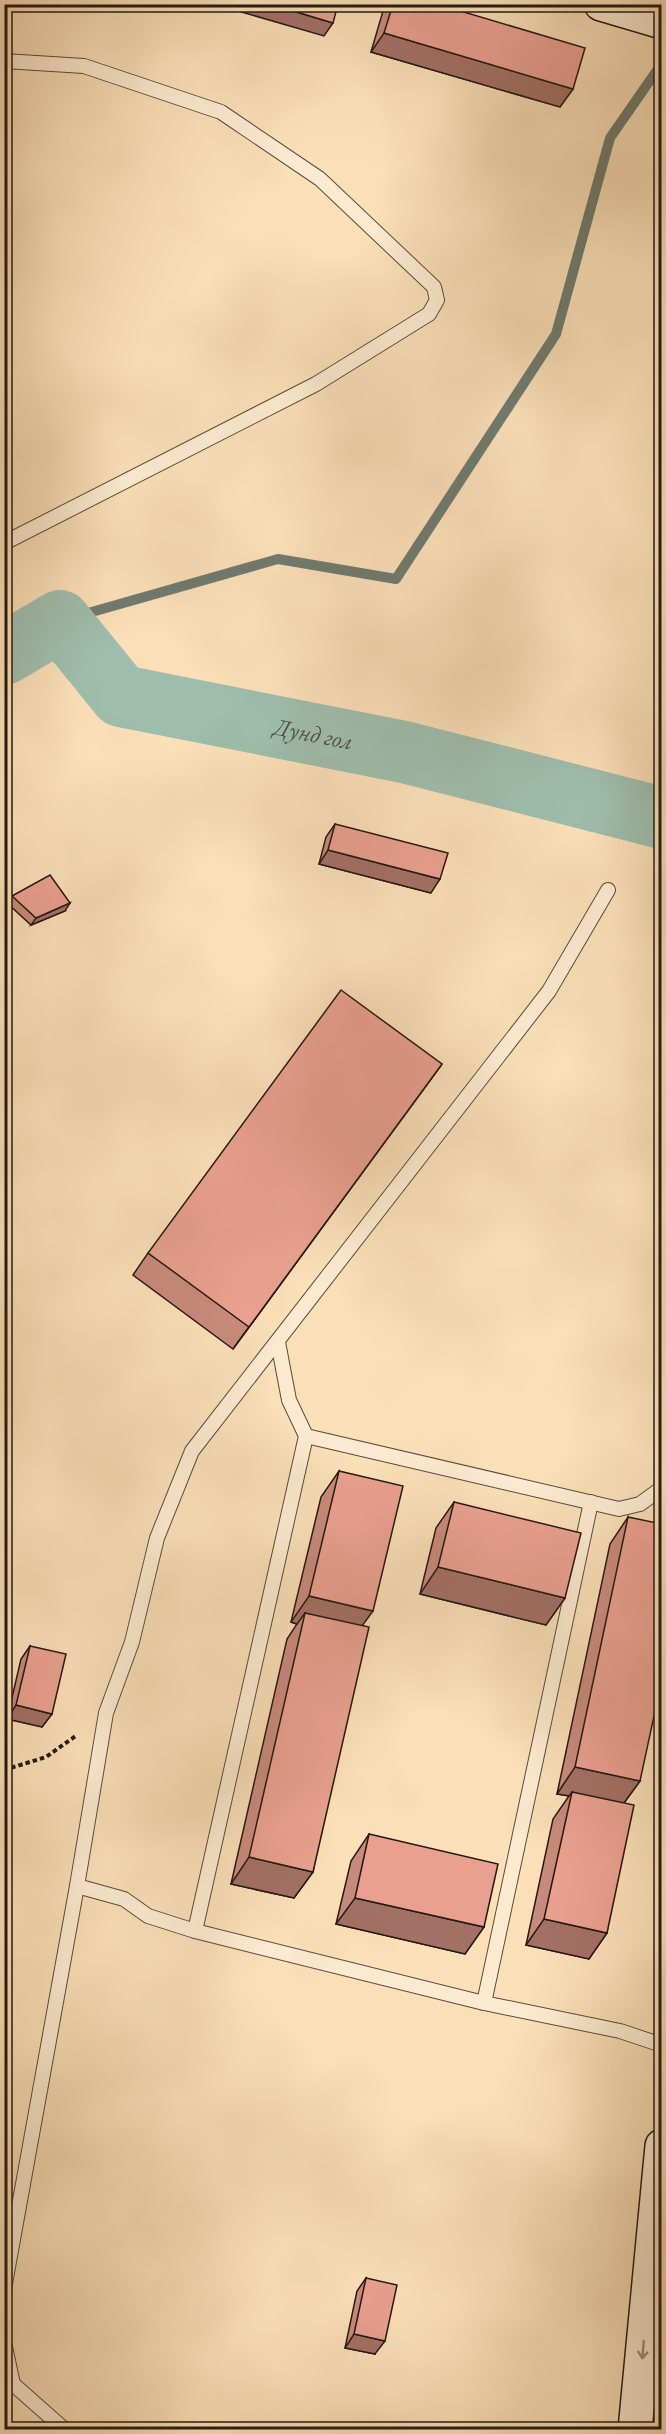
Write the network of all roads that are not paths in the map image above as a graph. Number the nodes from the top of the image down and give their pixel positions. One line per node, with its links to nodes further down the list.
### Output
1 (601, 4): 2 (main road)
2 (655, 20)
3 (4, 61): 4 (lane)
4 (4, 543)
5 (608, 890): 6 (lane)
6 (278, 1342): 7 (lane); 10 (lane)
7 (306, 1436): 9 (lane); 11 (lane)
8 (662, 1488): 9 (lane)
9 (591, 1502): 12 (lane)
10 (77, 1886): 11 (lane); 15 (lane)
11 (195, 1931): 12 (lane)
12 (484, 2003): 13 (lane)
13 (662, 2045)
14 (662, 2146): 18 (main road, one-way to 18)
15 (4, 2289)
16 (4, 2342): 17 (lane)
17 (65, 2430)
18 (635, 2430)

